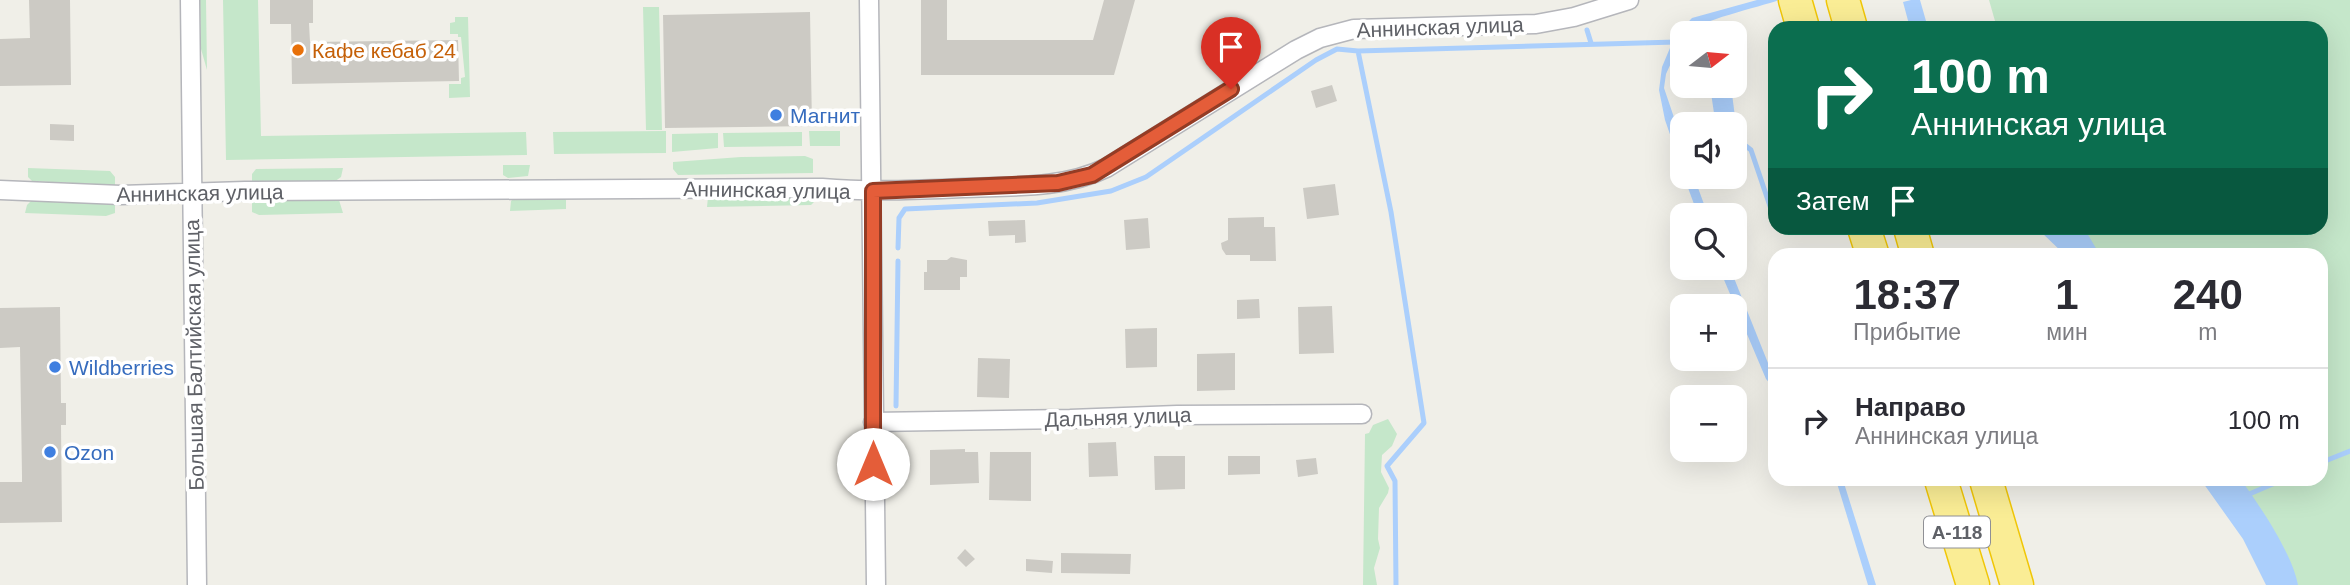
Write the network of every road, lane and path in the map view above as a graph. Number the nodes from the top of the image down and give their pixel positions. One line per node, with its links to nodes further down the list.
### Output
1 (190, 0): 10 (street, Большая Балтийская улица)
2 (869, 0): 9 (street)
3 (1629, 0): 9 (street, Аннинская улица)
4 (1794, 0): 6 (highway)
5 (1843, 0): 7 (highway)
6 (1801, 21)
7 (1849, 21)
8 (0, 190): 10 (street, Аннинская улица)
9 (873, 191): 10 (street, Аннинская улица); 12 (street)
10 (192, 193): 15 (street, Большая Балтийская улица)
11 (1362, 414): 12 (street, Дальняя улица)
12 (873, 422): 16 (street)
13 (1943, 486): 17 (highway, А-118)
14 (1988, 486): 18 (highway, А-118)
15 (197, 585)
16 (876, 585)
17 (1973, 585)
18 (2017, 585)

